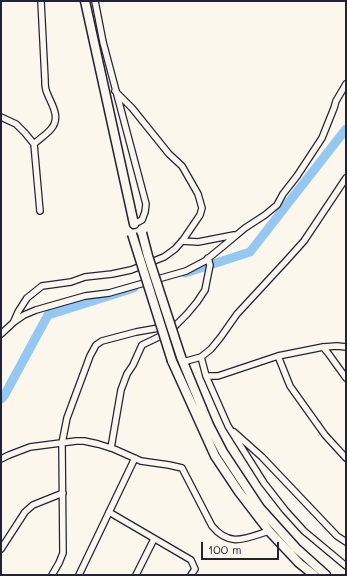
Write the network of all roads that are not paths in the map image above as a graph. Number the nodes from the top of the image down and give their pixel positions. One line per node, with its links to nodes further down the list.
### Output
1 (41, 1): 7 (street)
2 (85, 1): 10 (street)
3 (96, 1): 5 (street)
4 (346, 84): 11 (street)
5 (115, 91): 10 (street); 12 (street)
6 (1, 117): 7 (street)
7 (34, 144): 9 (street)
8 (346, 178): 20 (street)
9 (40, 211)
10 (134, 224): 21 (street, bridge); 32 (street, bridge)
11 (237, 235): 12 (street); 13 (street)
12 (182, 241): 14 (street)
13 (208, 258): 14 (street); 15 (street)
14 (14, 322): 16 (street)
15 (176, 325): 25 (street); 26 (street)
16 (1, 334)
17 (322, 346): 18 (street); 19 (street); 23 (street)
18 (346, 347)
19 (278, 356): 22 (street); 28 (street)
20 (201, 357): 21 (street); 22 (street)
21 (182, 359): 42 (street)
22 (206, 376): 24 (street)
23 (346, 378)
24 (228, 426): 34 (street); 36 (street)
25 (62, 443): 26 (street); 29 (street); 30 (street)
26 (111, 448): 27 (street)
27 (135, 458): 31 (street); 32 (street)
28 (346, 458)
29 (1, 459)
30 (63, 492): 35 (street); 37 (street)
31 (109, 512): 33 (street); 38 (street)
32 (269, 531): 41 (street)
33 (154, 539): 39 (street); 40 (street)
34 (346, 542)
35 (1, 549)
36 (346, 566)
37 (52, 575)
38 (79, 575)
39 (136, 575)
40 (191, 575)
41 (314, 575)
42 (326, 575)

